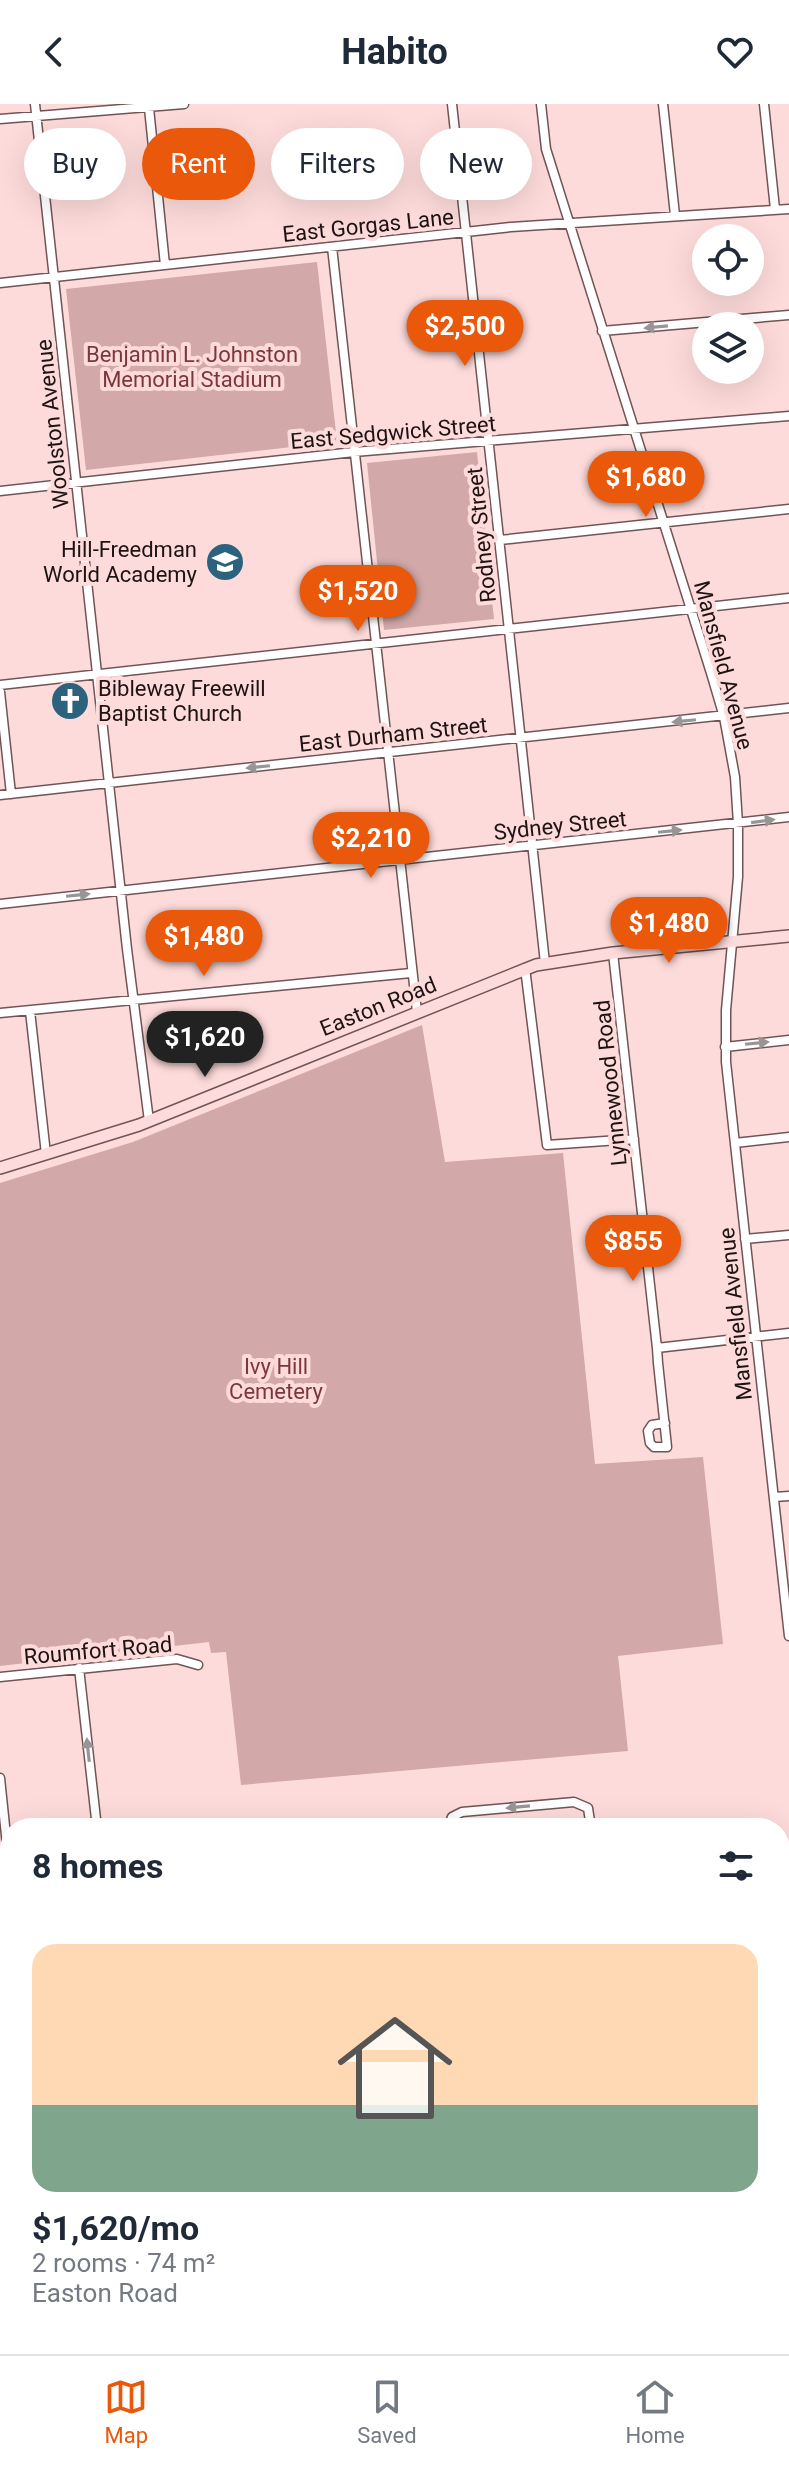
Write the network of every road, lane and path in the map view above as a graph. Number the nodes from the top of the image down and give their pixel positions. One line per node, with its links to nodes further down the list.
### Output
1 (35, 104): 8 (street, Woolston Avenue)
2 (184, 104): 7 (street)
3 (452, 104): 14 (street, Rodney Street)
4 (541, 104): 13 (street, Mansfield Avenue)
5 (663, 104): 12 (street)
6 (764, 104): 10 (street)
7 (149, 108): 8 (street); 16 (street)
8 (37, 116): 9 (street); 17 (street, Woolston Avenue)
9 (0, 119)
10 (775, 209): 11 (street, East Gorgas Lane); 12 (street, East Gorgas Lane)
11 (789, 209)
12 (675, 215): 13 (street, East Gorgas Lane)
13 (568, 222): 14 (street, East Gorgas Lane); 20 (street, Mansfield Avenue)
14 (465, 233): 15 (street, East Gorgas Lane); 23 (street, Rodney Street)
15 (332, 247): 16 (street, East Gorgas Lane); 24 (street)
16 (165, 265): 17 (street, East Gorgas Lane)
17 (54, 278): 18 (street, East Gorgas Lane); 25 (street, Woolston Avenue)
18 (0, 283)
19 (789, 315): 20 (street, one-way to 20)
20 (602, 331): 22 (street, Mansfield Avenue)
21 (789, 416): 22 (street, East Sedgwick Street)
22 (634, 429): 23 (street, East Sedgwick Street); 28 (street, Mansfield Avenue)
23 (489, 442): 24 (street, East Sedgwick Street); 29 (street, Rodney Street)
24 (354, 452): 25 (street, East Sedgwick Street); 33 (street)
25 (76, 483): 26 (street, East Sedgwick Street); 34 (street, Woolston Avenue)
26 (0, 491)
27 (789, 509): 28 (street)
28 (664, 522): 29 (street); 31 (street, Mansfield Avenue)
29 (500, 540): 32 (street, Rodney Street)
30 (789, 598): 31 (street)
31 (692, 609): 32 (street); 38 (street, Mansfield Avenue)
32 (510, 629): 33 (street); 39 (street, Rodney Street)
33 (375, 644): 34 (street); 40 (street)
34 (98, 674): 35 (street); 41 (street, Woolston Avenue)
35 (0, 685)
36 (0, 692): 42 (street)
37 (789, 708): 38 (street, East Durham Street)
38 (724, 717): 39 (street, East Durham Street, one-way to 39); 45 (street, Mansfield Avenue)
39 (521, 738): 40 (street, East Durham Street); 46 (street, Rodney Street)
40 (386, 753): 41 (street, East Durham Street, one-way to 41); 47 (street)
41 (109, 784): 42 (street, East Durham Street); 48 (street, Woolston Avenue)
42 (11, 794): 43 (street, East Durham Street)
43 (0, 795)
44 (789, 817): 45 (street, Sydney Street, one-way to 44)
45 (738, 824): 46 (street, Sydney Street, one-way to 45); 51 (street, Mansfield Avenue)
46 (533, 846): 47 (street, Sydney Street); 53 (street, Rodney Street)
47 (398, 861): 48 (street, Sydney Street); 55 (street)
48 (121, 891): 49 (street, Sydney Street, one-way to 48); 56 (street, Woolston Avenue)
49 (0, 904)
50 (789, 936): 51 (main road, Easton Road)
51 (733, 941): 52 (main road, Easton Road); 61 (street, Mansfield Avenue)
52 (613, 953): 53 (main road, Easton Road); 64 (street, Lynnewood Road)
53 (545, 963): 54 (main road, Easton Road)
54 (525, 968): 58 (main road, Easton Road); 64 (street)
55 (411, 973): 56 (street); 58 (street)
56 (133, 1001): 57 (street); 62 (street, Woolston Avenue)
57 (30, 1011): 59 (street); 66 (street)
58 (417, 1012): 62 (main road, Easton Road)
59 (0, 1013)
60 (789, 1040): 61 (street, one-way to 60)
61 (725, 1047): 65 (street, Mansfield Avenue)
62 (149, 1121): 66 (main road, Easton Road)
63 (789, 1137): 65 (street)
64 (634, 1139): 72 (street, Lynnewood Road)
65 (735, 1143): 69 (street, Mansfield Avenue)
66 (46, 1154): 67 (main road, Easton Road)
67 (0, 1168)
68 (789, 1235): 69 (street)
69 (745, 1239): 71 (street, Mansfield Avenue)
70 (789, 1333): 71 (street)
71 (756, 1337): 72 (street); 75 (street, Mansfield Avenue)
72 (657, 1348): 73 (street, Lynnewood Road)
73 (665, 1423): 73 (street, Lynnewood Road)
74 (789, 1496): 75 (street)
75 (774, 1497): 76 (street, Mansfield Avenue)
76 (787, 1592): 77 (street, Mansfield Avenue)
77 (789, 1636)
78 (198, 1665): 79 (street, Roumfort Road)
79 (79, 1668): 80 (street, Roumfort Road); 83 (street, one-way to 79)
80 (0, 1677)
81 (0, 1778): 82 (street)
82 (4, 1818)
83 (96, 1818)
84 (452, 1818): 85 (street, one-way to 84)
85 (590, 1818)
86 (372, 2354): 87 (street)
87 (382, 2354)

